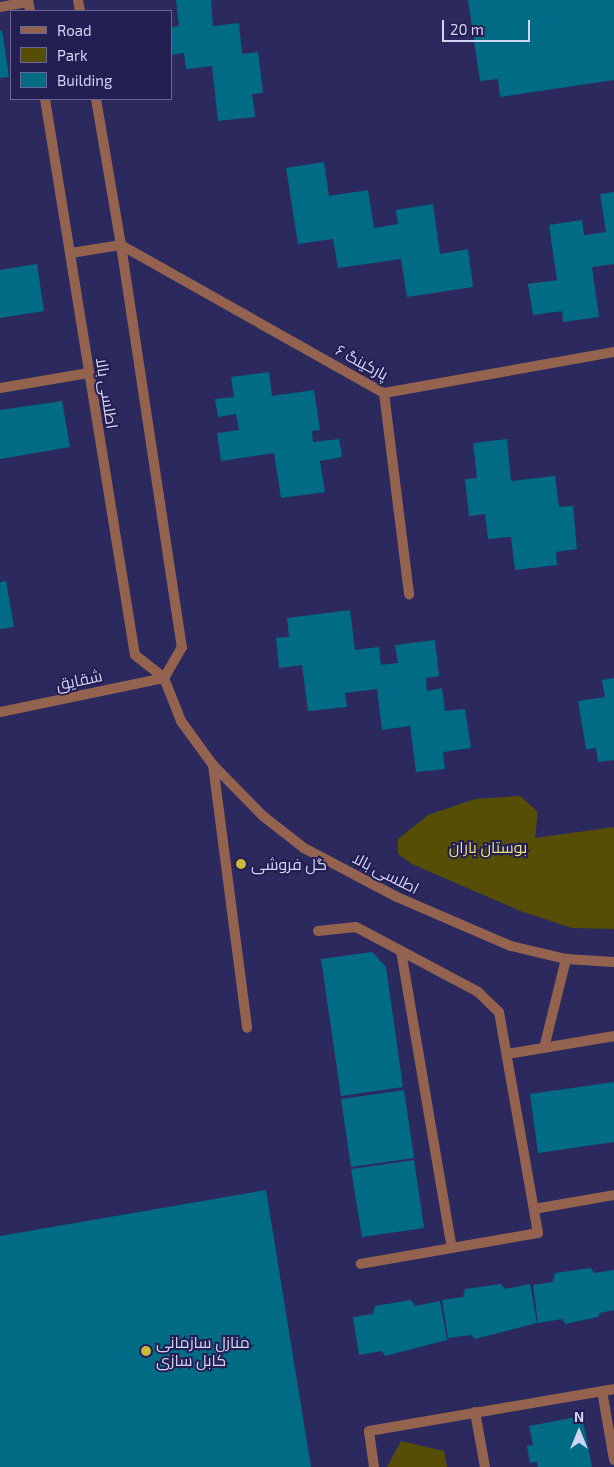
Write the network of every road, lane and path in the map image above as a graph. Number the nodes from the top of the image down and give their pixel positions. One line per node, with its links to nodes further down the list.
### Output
1 (28, 4): 2 (street)
2 (0, 7)
3 (45, 100): 6 (street, اطلسی بالا)
4 (96, 100): 5 (street)
5 (121, 245): 6 (street); 10 (street, پارکینگ ۶); 12 (street)
6 (71, 253): 8 (street, اطلسی بالا)
7 (614, 352): 10 (street, پارکینگ ۶)
8 (88, 373): 9 (street); 12 (street, اطلسی بالا)
9 (0, 388)
10 (384, 393): 11 (street)
11 (409, 594)
12 (164, 678): 13 (street, شقایق); 14 (street, اطلسی بالا)
13 (0, 712)
14 (214, 765): 17 (street, اطلسی بالا); 19 (street)
15 (318, 931): 16 (street)
16 (400, 951): 22 (street); 25 (street)
17 (566, 960): 18 (street, اطلسی بالا); 21 (street)
18 (614, 962)
19 (247, 1028)
20 (614, 1036): 21 (street)
21 (544, 1048): 22 (street)
22 (506, 1054): 24 (street)
23 (614, 1195): 24 (street)
24 (534, 1209): 25 (street)
25 (452, 1248): 26 (street)
26 (361, 1264)
27 (614, 1388): 28 (street)
28 (602, 1391): 29 (street); 30 (street)
29 (476, 1412): 31 (street); 32 (street)
30 (614, 1460)
31 (374, 1467)
32 (485, 1467)

